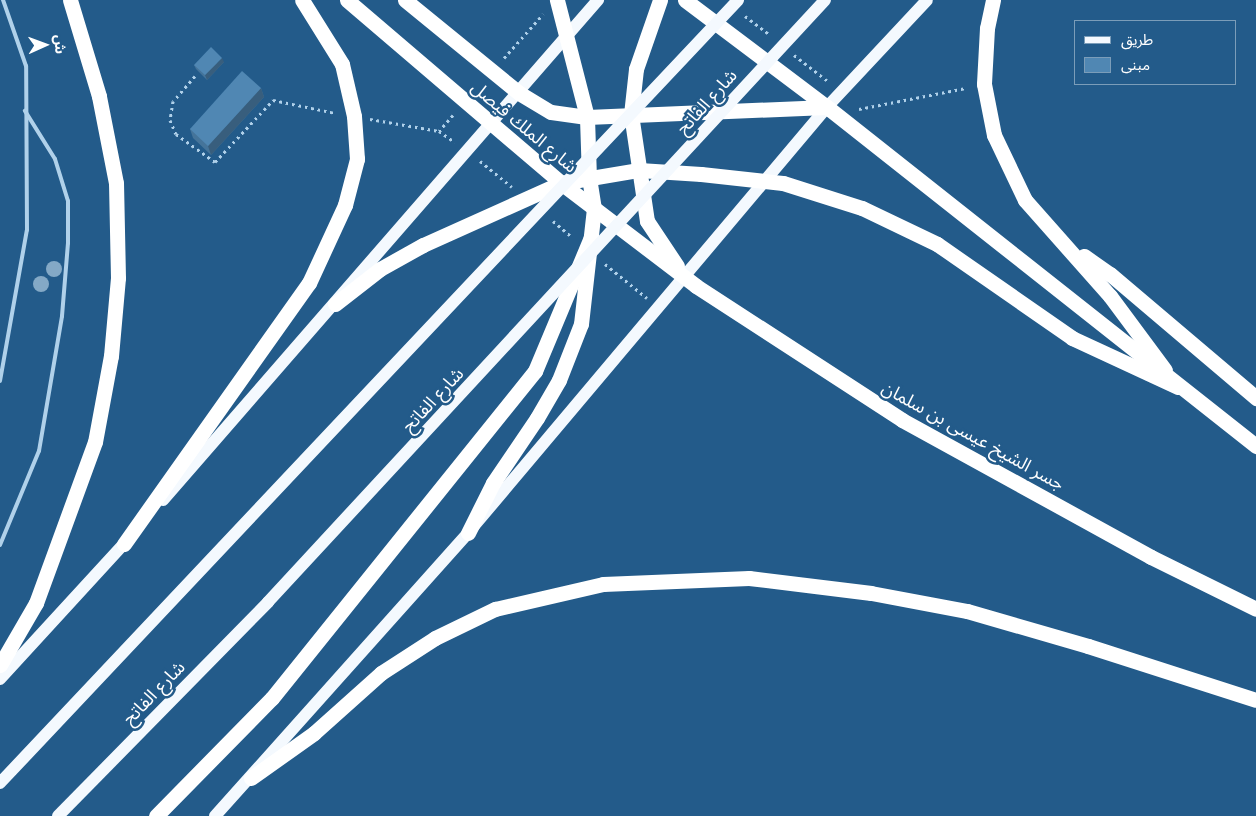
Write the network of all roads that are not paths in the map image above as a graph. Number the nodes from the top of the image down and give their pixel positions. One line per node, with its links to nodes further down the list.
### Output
1 (3, 0): 17 (lane)
2 (70, 0): 38 (highway)
3 (302, 0): 35 (highway)
4 (347, 0): 20 (highway, شارع الملك فيصل)
5 (405, 0): 15 (highway)
6 (557, 0): 14 (highway)
7 (598, 0): 14 (main road)
8 (660, 0): 18 (highway)
9 (685, 0): 16 (highway)
10 (738, 0): 42 (main road, bridge)
11 (825, 0): 43 (main road, شارع الفاتح, bridge)
12 (928, 0): 16 (main road)
13 (993, 0): 27 (highway)
14 (568, 35): 15 (main road); 19 (highway)
15 (519, 93): 19 (highway); 20 (main road)
16 (827, 106): 18 (highway); 23 (main road); 31 (highway)
17 (25, 111): 30 (lane); 36 (lane)
18 (631, 114): 19 (highway); 21 (highway)
19 (587, 117): 22 (highway)
20 (492, 124): 24 (highway, شارع الملك فيصل); 29 (main road)
21 (639, 170): 22 (highway); 23 (highway); 28 (highway)
22 (589, 178): 24 (highway); 25 (highway)
23 (763, 181): 28 (main road); 31 (highway)
24 (561, 183): 25 (highway, شارع الملك فيصل); 29 (highway)
25 (594, 209): 26 (highway); 28 (highway, شارع الملك فيصل)
26 (591, 237): 34 (highway); 44 (highway)
27 (1067, 245): 31 (highway); 32 (highway)
28 (683, 275): 34 (main road); 37 (highway, جسر الشيخ عيسى بن سلمان)
29 (335, 304): 35 (main road)
30 (0, 381)
31 (1178, 387): 33 (highway)
32 (1256, 398)
33 (1256, 446)
34 (468, 533): 41 (main road)
35 (124, 544): 39 (main road)
36 (0, 545)
37 (1256, 609)
38 (0, 665)
39 (0, 679)
40 (1256, 700): 41 (highway)
41 (251, 778): 45 (main road)
42 (0, 783)
43 (58, 816)
44 (156, 816)
45 (215, 816)

